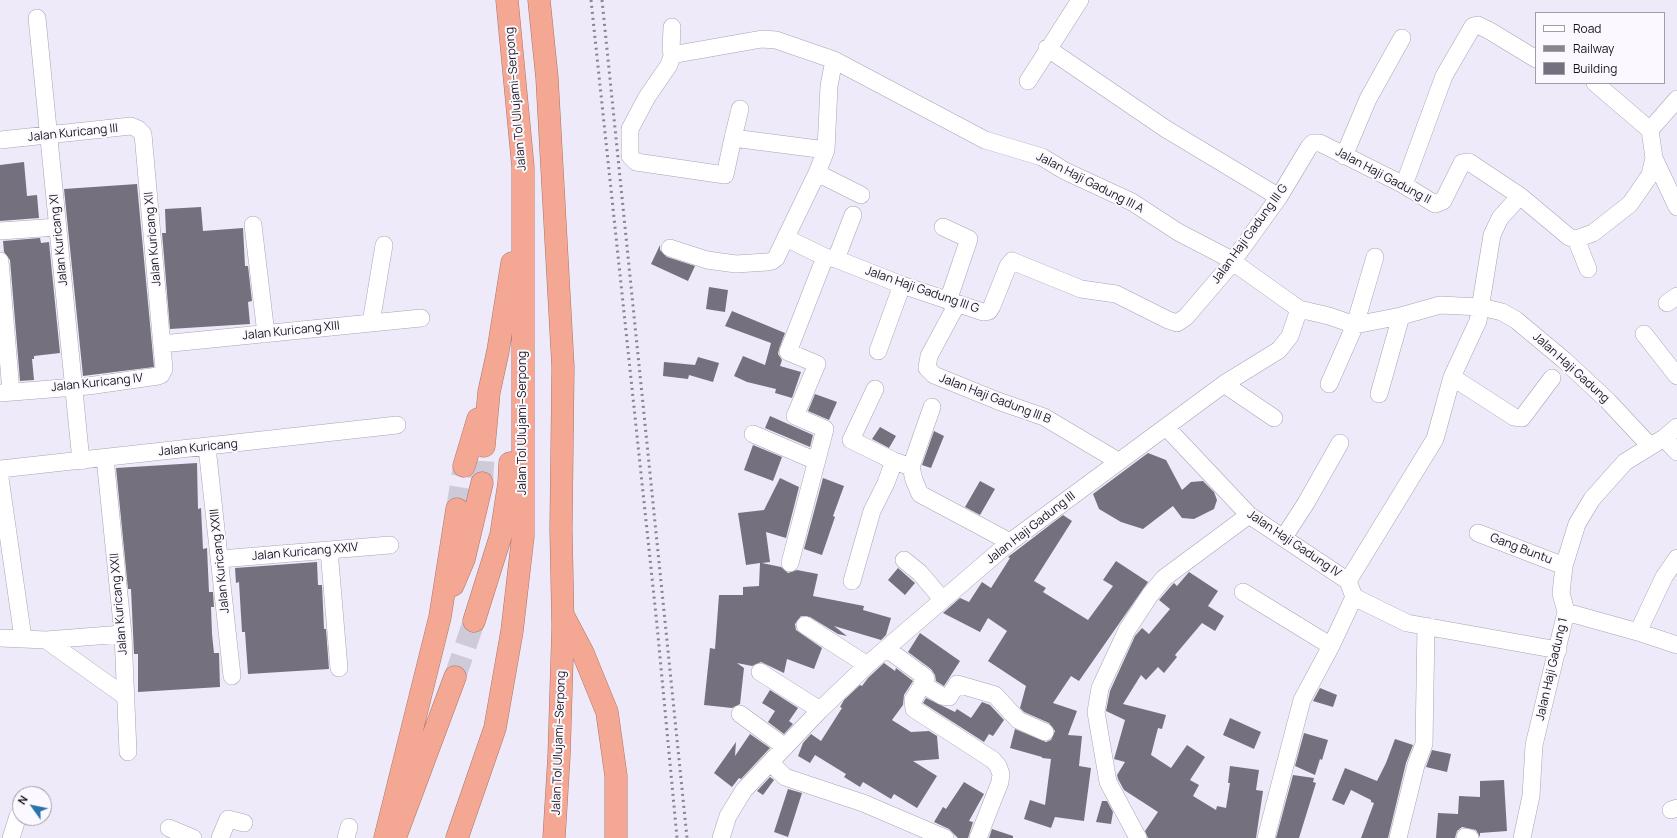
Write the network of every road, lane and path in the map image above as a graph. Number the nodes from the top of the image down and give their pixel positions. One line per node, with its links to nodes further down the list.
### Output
1 (507, 0): 24 (highway, Jalan Tol Ulujami–Serpong)
2 (539, 0): 109 (highway, Jalan Tol Ulujami–Serpong)
3 (1080, 0): 7 (street)
4 (37, 18): 17 (street, Jalan Kuricang XI)
5 (672, 27): 8 (street)
6 (1402, 38): 22 (street)
7 (1047, 48): 11 (street); 29 (street)
8 (674, 53): 10 (street, Jalan Haji Gadung III A); 18 (street)
9 (1535, 58): 26 (street)
10 (834, 60): 21 (street); 43 (street, Jalan Haji Gadung III A)
11 (1028, 81)
12 (1597, 84): 15 (street)
13 (1677, 99): 15 (street)
14 (740, 109): 18 (street)
15 (1650, 130): 23 (street)
16 (143, 134): 17 (street, Jalan Kuricang III); 56 (street, Jalan Kuricang XII)
17 (48, 136): 19 (street, Jalan Kuricang III); 33 (street, Jalan Kuricang XI)
18 (733, 138): 21 (street)
19 (0, 140)
20 (1313, 143): 22 (street, Jalan Haji Gadung II); 29 (street, Jalan Haji Gadung III G)
21 (826, 150): 25 (street)
22 (1344, 156): 26 (street, Jalan Haji Gadung II)
23 (1654, 158): 30 (street); 37 (street)
24 (523, 167): 45 (highway); 144 (highway, Jalan Tol Ulujami–Serpong)
25 (817, 173): 27 (street); 36 (street)
26 (1404, 185): 28 (street, Jalan Haji Gadung II)
27 (862, 195)
28 (1520, 196): 37 (street, Jalan Haji Gadung II); 48 (street)
29 (1279, 198): 43 (street, Jalan Haji Gadung III G)
30 (1677, 207)
31 (853, 215): 41 (street)
32 (253, 225): 54 (street)
33 (58, 227): 35 (street); 63 (street, Jalan Kuricang XI)
34 (943, 227): 47 (street)
35 (0, 231)
36 (786, 238): 39 (street); 41 (street, Jalan Haji Gadung III G)
37 (1576, 239): 44 (street)
38 (384, 245): 52 (street)
39 (670, 248)
40 (1375, 257): 53 (street)
41 (830, 258): 46 (street, Jalan Haji Gadung III G); 73 (street)
42 (0, 260): 65 (street)
43 (1233, 262): 47 (street, Jalan Haji Gadung III G); 49 (street)
44 (1588, 269)
45 (511, 274): 66 (highway); 111 (highway)
46 (902, 285): 47 (street, Jalan Haji Gadung III G); 57 (street)
47 (953, 303): 85 (street, Jalan Haji Gadung III B)
48 (1481, 307): 50 (street); 59 (street); 76 (street, Jalan Haji Gadung)
49 (1299, 309): 53 (street); 61 (street, Jalan Haji Gadung III)
50 (1401, 316): 53 (street); 67 (street)
51 (421, 318): 52 (street, Jalan Kuricang XIII)
52 (370, 323): 54 (street, Jalan Kuricang XIII)
53 (1354, 325): 62 (street)
54 (266, 334): 56 (street, Jalan Kuricang XIII)
55 (1644, 334): 58 (street)
56 (162, 344): 63 (street, Jalan Kuricang IV)
57 (878, 351)
58 (1677, 376)
59 (1452, 377): 60 (street); 104 (street)
60 (1552, 378)
61 (1224, 384): 69 (street); 71 (street, Jalan Haji Gadung III)
62 (1329, 384)
63 (73, 387): 65 (street, Jalan Kuricang IV); 82 (street, Jalan Kuricang XI)
64 (875, 389): 75 (street)
65 (6, 392)
66 (489, 392): 78 (highway); 86 (highway)
67 (1379, 394)
68 (932, 407): 87 (street)
69 (1274, 418)
70 (397, 425): 79 (street, Jalan Kuricang)
71 (1166, 427): 85 (street, Jalan Haji Gadung III); 92 (street, Jalan Haji Gadung IV)
72 (1677, 427): 76 (street, Jalan Haji Gadung 1)
73 (825, 429): 75 (street); 83 (street)
74 (753, 434): 83 (street)
75 (853, 442): 84 (street)
76 (1657, 442): 80 (street, Jalan Haji Gadung); 102 (street, Jalan Haji Gadung 1)
77 (1340, 443): 94 (street)
78 (484, 446)
79 (207, 447): 81 (street, Jalan Kuricang); 99 (street, Jalan Kuricang XXIII)
80 (1677, 452)
81 (105, 458): 82 (street, Jalan Kuricang); 115 (street, Jalan Kuricang XXII)
82 (81, 461): 88 (street, Jalan Kuricang)
83 (816, 461): 101 (street)
84 (894, 461): 87 (street); 103 (street)
85 (1118, 461): 95 (street, Jalan Haji Gadung III)
86 (464, 466)
87 (911, 467): 95 (street)
88 (0, 469)
89 (0, 478): 117 (street)
90 (482, 483): 110 (highway)
91 (457, 509): 110 (highway)
92 (1249, 515): 94 (street, Jalan Haji Gadung IV); 150 (street)
93 (1478, 533): 102 (street, Gang Buntu)
94 (1284, 537): 104 (street, Jalan Haji Gadung IV)
95 (1010, 542): 107 (street, Jalan Haji Gadung III)
96 (390, 545): 97 (street, Jalan Kuricang XXIV)
97 (328, 550): 99 (street, Jalan Kuricang XXIV); 124 (street)
98 (1677, 558): 114 (street)
99 (220, 559): 126 (street, Jalan Kuricang XXIII)
100 (904, 560): 107 (street)
101 (790, 563)
102 (1564, 566): 108 (street, Jalan Haji Gadung 1)
103 (852, 581)
104 (1348, 581): 106 (street, Jalan Haji Gadung IV)
105 (1243, 592): 120 (street)
106 (1354, 597): 113 (street); 120 (street)
107 (942, 599): 121 (street, Jalan Haji Gadung III)
108 (1566, 612): 114 (street); 122 (street, Jalan Haji Gadung 1)
109 (563, 614): 145 (highway, Jalan Tol Ulujami–Serpong); 146 (highway)
110 (440, 617): 142 (highway)
111 (474, 621)
112 (805, 625): 123 (street)
113 (1426, 626): 122 (street); 152 (street)
114 (1638, 632): 119 (street)
115 (123, 634): 118 (street); 129 (street, Jalan Kuricang XXII)
116 (0, 638): 117 (street)
117 (23, 638): 118 (street)
118 (46, 640): 129 (street)
119 (1677, 645)
120 (1331, 646): 151 (street)
121 (887, 649): 123 (street, Jalan Haji Gadung III); 128 (street)
122 (1558, 650): 153 (street, Jalan Haji Gadung 1)
123 (867, 665): 130 (street, Jalan Haji Gadung III)
124 (339, 668)
125 (760, 672): 130 (street)
126 (232, 676)
127 (455, 677): 143 (highway)
128 (922, 684): 132 (street); 149 (street)
129 (126, 697): 134 (street, Jalan Kuricang XXII)
130 (820, 710): 133 (street, Jalan Haji Gadung III)
131 (740, 714): 133 (street)
132 (1045, 732)
133 (785, 747): 135 (street, Jalan Haji Gadung III)
134 (128, 752)
135 (771, 764): 147 (street, Jalan Haji Gadung III); 148 (street)
136 (244, 823): 141 (street)
137 (15, 826): 139 (street)
138 (169, 828): 140 (street)
139 (11, 838)
140 (194, 838)
141 (220, 838)
142 (385, 838)
143 (395, 838)
144 (457, 838)
145 (554, 838)
146 (616, 838)
147 (721, 838)
148 (945, 838)
149 (978, 838)
150 (1138, 838)
151 (1266, 838)
152 (1398, 838)
153 (1522, 838)

